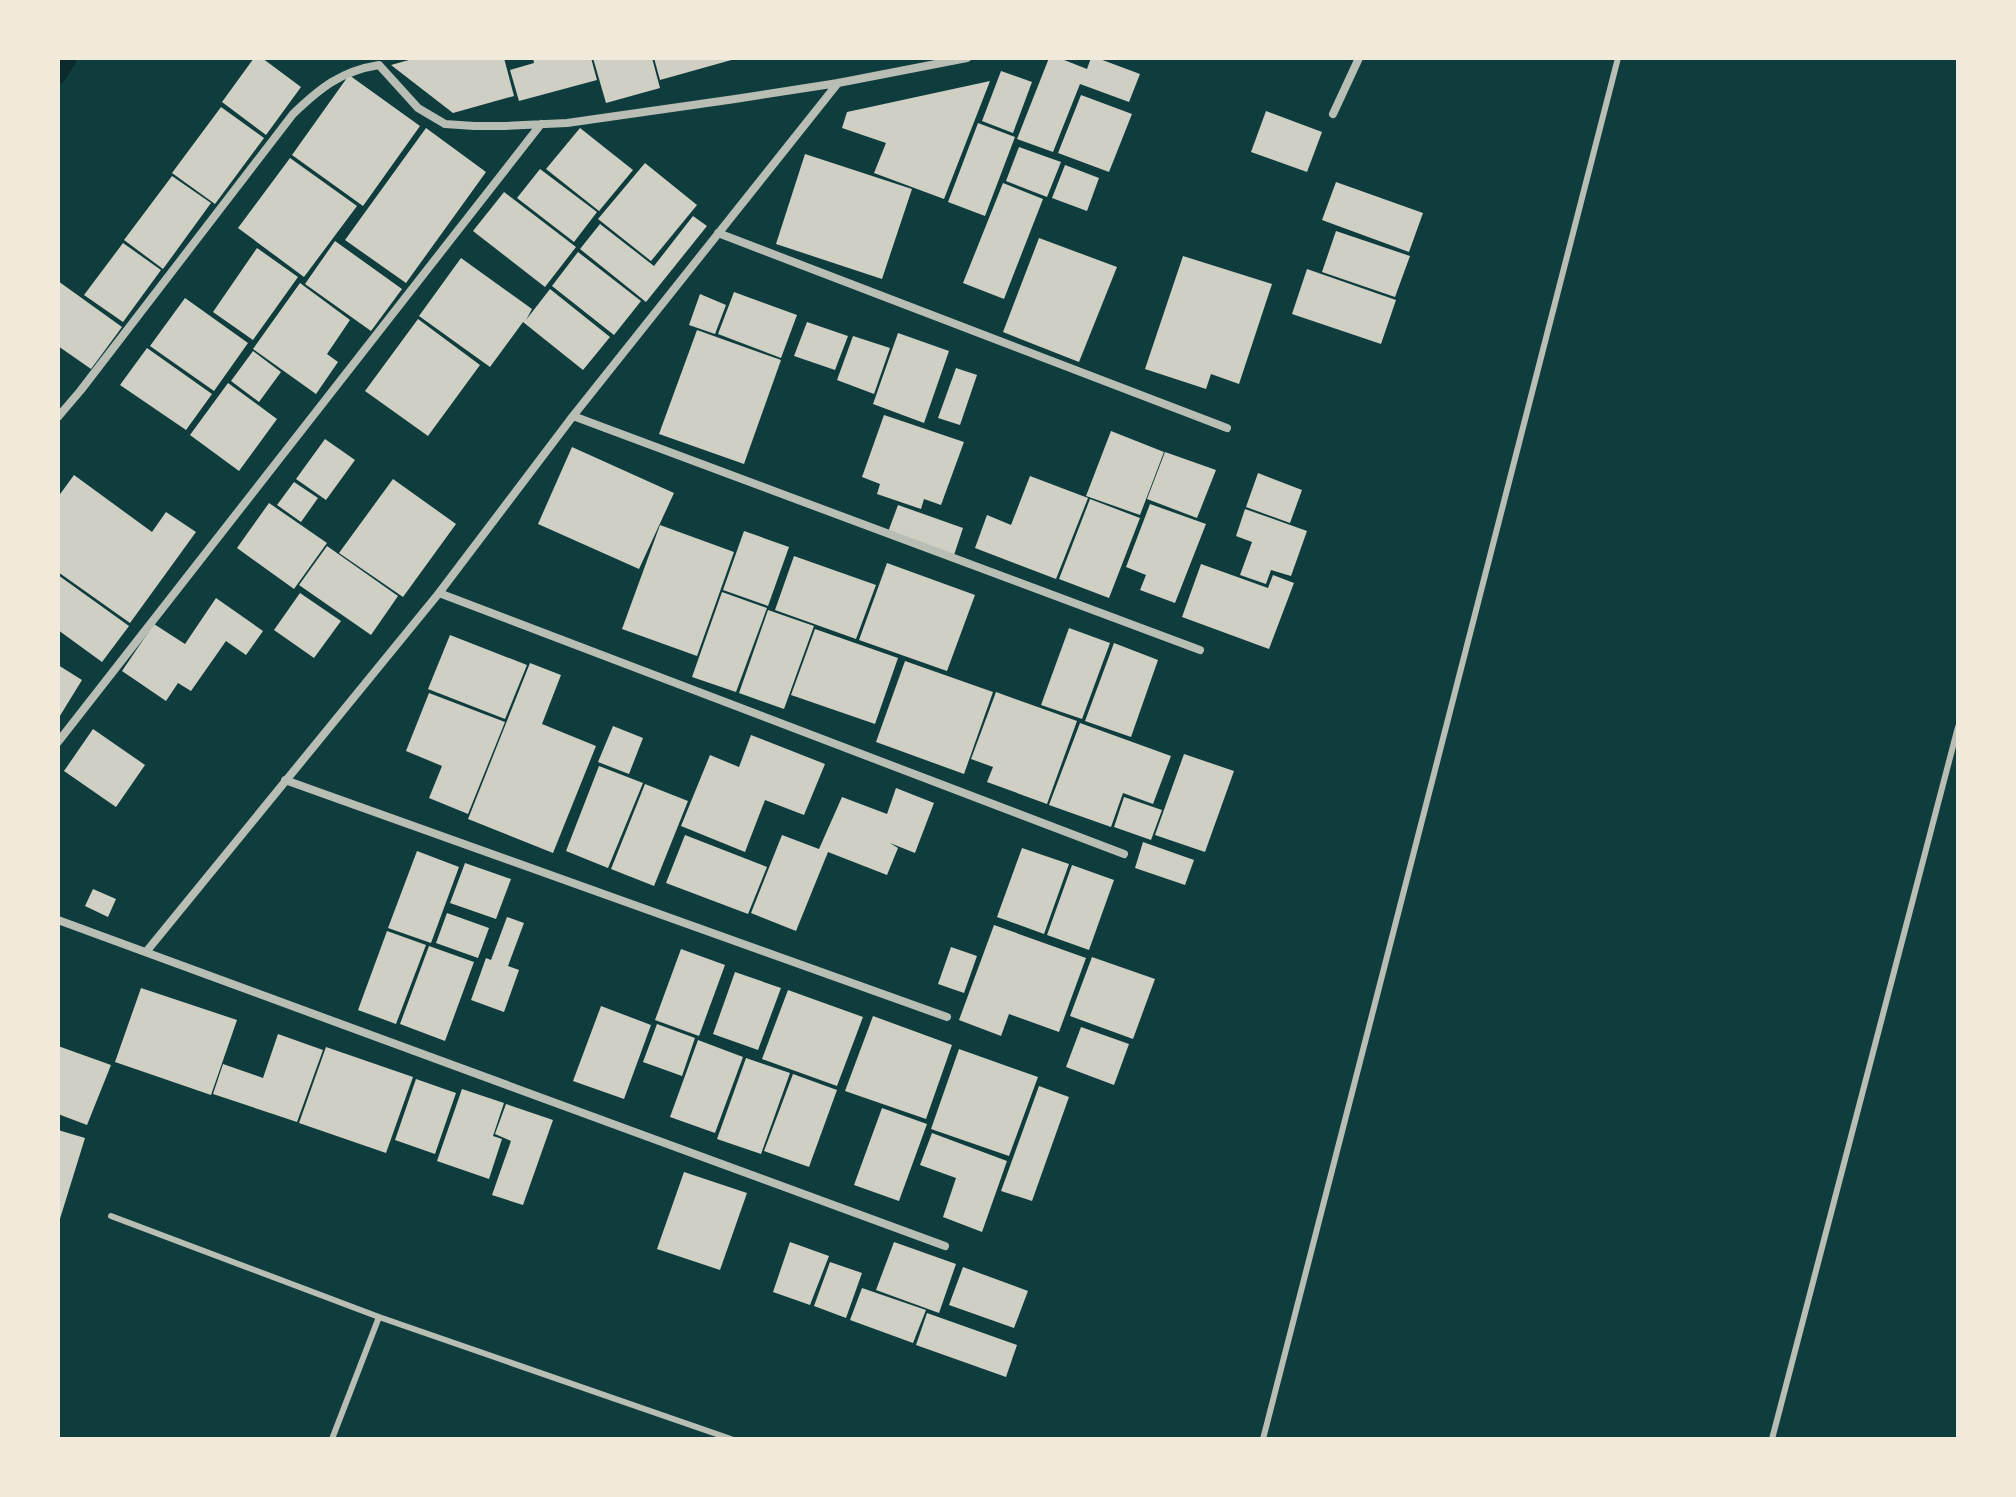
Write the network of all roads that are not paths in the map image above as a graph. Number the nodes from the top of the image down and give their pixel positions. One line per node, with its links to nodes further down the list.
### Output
1 (967, 58): 5 (street)
2 (1359, 58): 6 (street)
3 (1618, 58): 26 (lane)
4 (379, 62): 7 (street); 10 (street)
5 (838, 83): 7 (street); 8 (street)
6 (1333, 114)
7 (541, 124): 15 (street)
8 (718, 233): 9 (street); 11 (street)
9 (573, 416): 12 (street); 13 (street)
10 (58, 417)
11 (1227, 428)
12 (439, 593): 16 (street); 17 (street)
13 (1200, 650)
14 (1958, 727): 27 (lane)
15 (58, 742)
16 (285, 780): 19 (street); 20 (street)
17 (1124, 854)
18 (58, 920): 19 (street)
19 (146, 952): 22 (street)
20 (947, 1017)
21 (111, 1216): 23 (lane)
22 (945, 1246)
23 (379, 1317): 24 (lane); 25 (lane)
24 (332, 1439)
25 (731, 1439)
26 (1263, 1439)
27 (1772, 1439)

